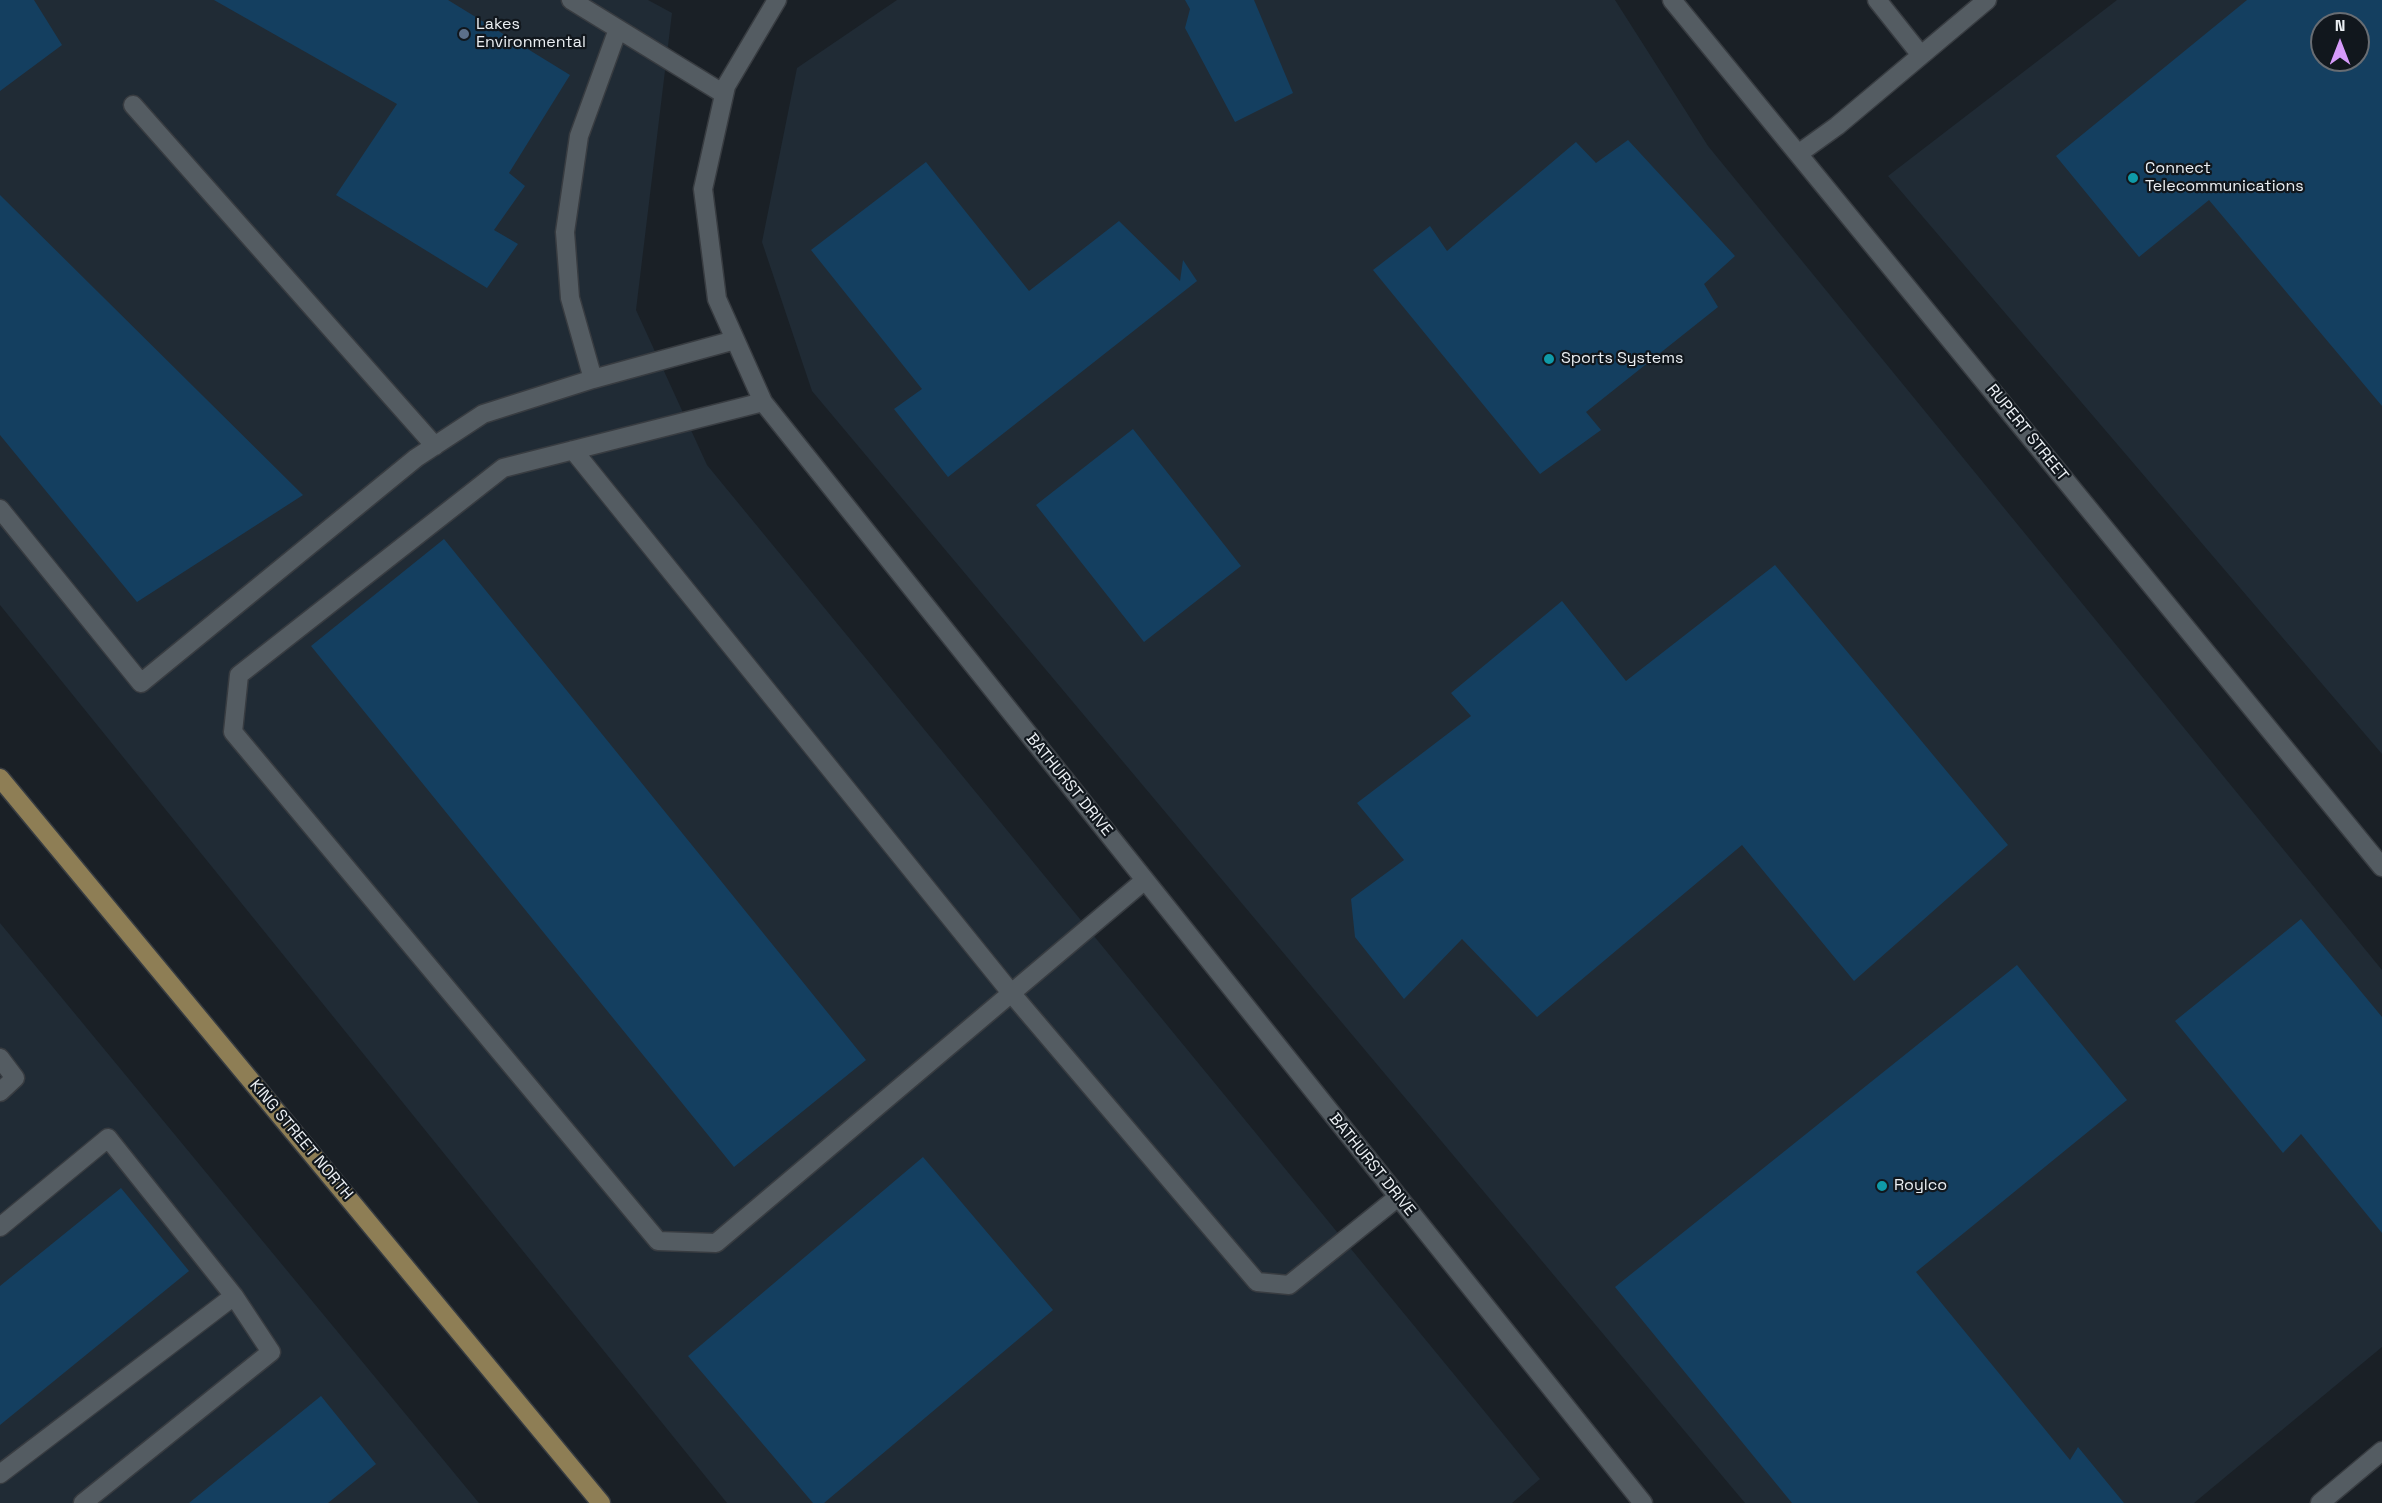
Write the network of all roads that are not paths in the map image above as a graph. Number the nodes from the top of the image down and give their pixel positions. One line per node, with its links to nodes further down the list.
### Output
1 (571, 0): 6 (street)
2 (1672, 0): 10 (street, RUPERT STREET)
3 (1877, 0): 7 (street)
4 (1987, 0): 7 (street)
5 (775, 1): 8 (street, BATHURST DRIVE)
6 (618, 28): 8 (street); 12 (street)
7 (1920, 54): 10 (street)
8 (724, 94): 11 (street, BATHURST DRIVE)
9 (133, 105): 14 (street)
10 (1798, 154): 18 (street, RUPERT STREET)
11 (735, 340): 12 (street); 13 (street, BATHURST DRIVE)
12 (593, 379): 14 (street)
13 (763, 402): 15 (street); 19 (street, BATHURST DRIVE)
14 (435, 446): 16 (street)
15 (573, 450): 20 (street); 20 (street)
16 (0, 509)
17 (0, 778): 29 (main road, KING STREET NORTH)
18 (2382, 867)
19 (1146, 880): 20 (street); 23 (street, BATHURST DRIVE)
20 (1012, 994): 23 (street)
21 (0, 1058): 22 (street)
22 (0, 1092)
23 (1398, 1197): 30 (street, BATHURST DRIVE)
24 (0, 1227): 25 (street)
25 (234, 1296): 27 (street); 28 (street)
26 (2382, 1451): 31 (street)
27 (0, 1474)
28 (83, 1503)
29 (601, 1503)
30 (1642, 1503)
31 (2320, 1503)

